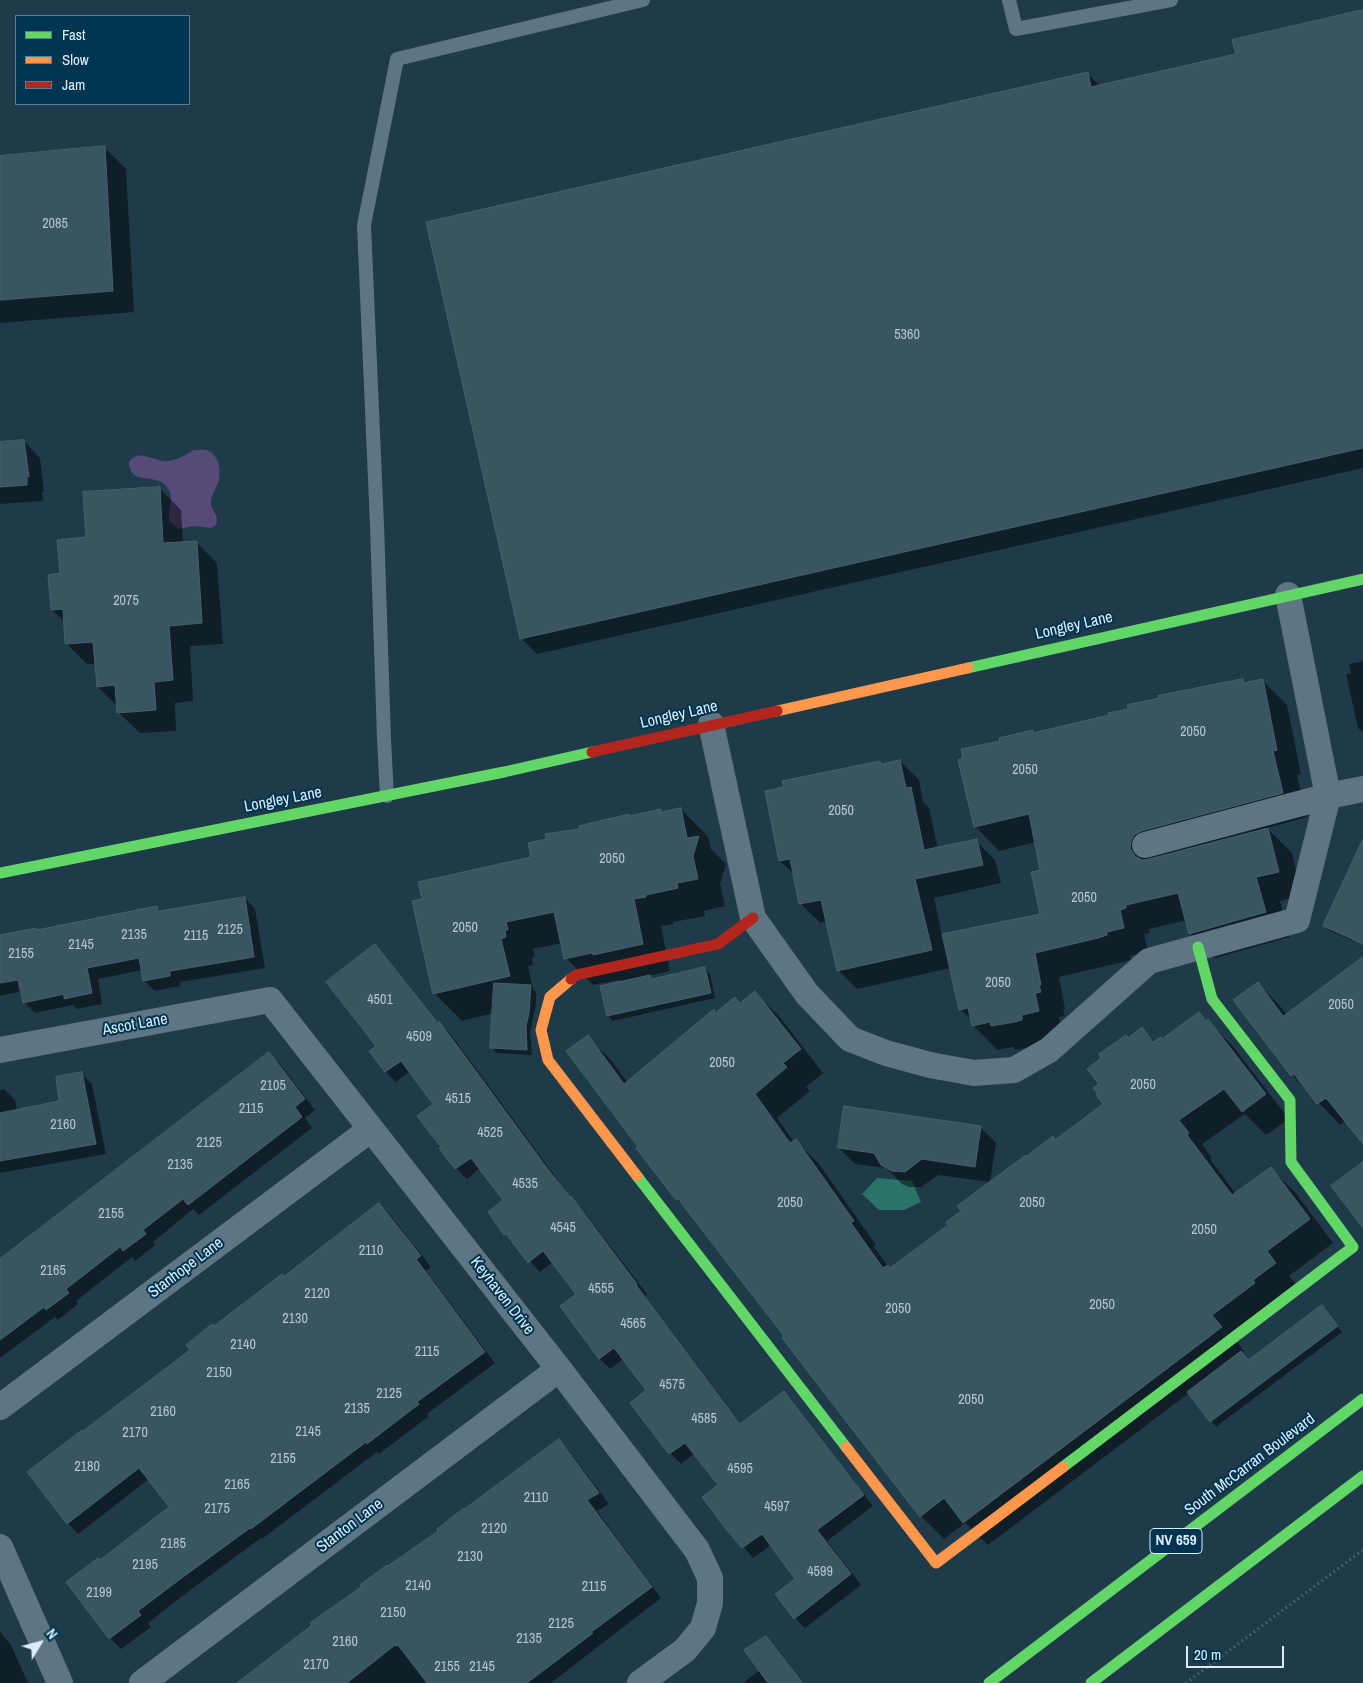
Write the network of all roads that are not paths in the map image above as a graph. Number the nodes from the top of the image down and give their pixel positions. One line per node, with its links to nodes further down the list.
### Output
1 (643, 0): 8 (lane)
2 (1009, 0): 3 (lane)
3 (1170, 0)
4 (1363, 579): 5 (street, Longley Lane)
5 (1288, 595): 6 (street, Longley Lane); 9 (street)
6 (711, 724): 8 (street, Longley Lane); 12 (street)
7 (1363, 789): 9 (street)
8 (387, 796): 11 (street, Longley Lane)
9 (1328, 796): 10 (street); 13 (street)
10 (1145, 845)
11 (0, 873)
12 (753, 918): 13 (street); 13 (street)
13 (1198, 947)
14 (270, 1000): 15 (street, Ascot Lane); 16 (street, Keyhaven Drive)
15 (0, 1050)
16 (371, 1130): 17 (street, Keyhaven Drive); 19 (street, Stanhope Lane)
17 (559, 1370): 24 (street, Stanton Lane); 25 (street, Keyhaven Drive)
18 (1363, 1399): 22 (street, South McCarran Boulevard / NV 659)
19 (0, 1407)
20 (1363, 1476): 28 (street)
21 (0, 1547): 23 (street)
22 (1047, 1639): 26 (street, South McCarran Boulevard / NV 659); 27 (street)
23 (60, 1683)
24 (142, 1683)
25 (640, 1683)
26 (989, 1683)
27 (1009, 1683)
28 (1091, 1683)

